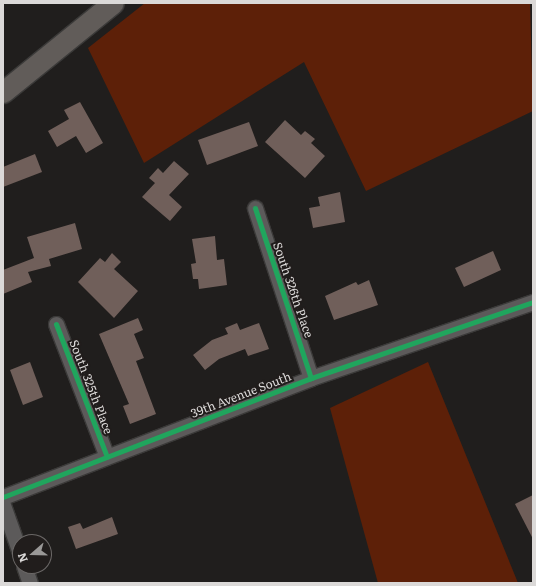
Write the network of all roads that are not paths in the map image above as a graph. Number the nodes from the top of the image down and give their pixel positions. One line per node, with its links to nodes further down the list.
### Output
1 (113, 3): 2 (main road)
2 (3, 92)
3 (255, 208): 6 (street, South 326th Place)
4 (533, 302): 6 (street, 39th Avenue South)
5 (56, 324): 7 (street, South 325th Place)
6 (312, 378): 7 (street, 39th Avenue South)
7 (107, 457): 8 (street, 39th Avenue South)
8 (3, 497)
9 (3, 505): 10 (street)
10 (13, 534)

